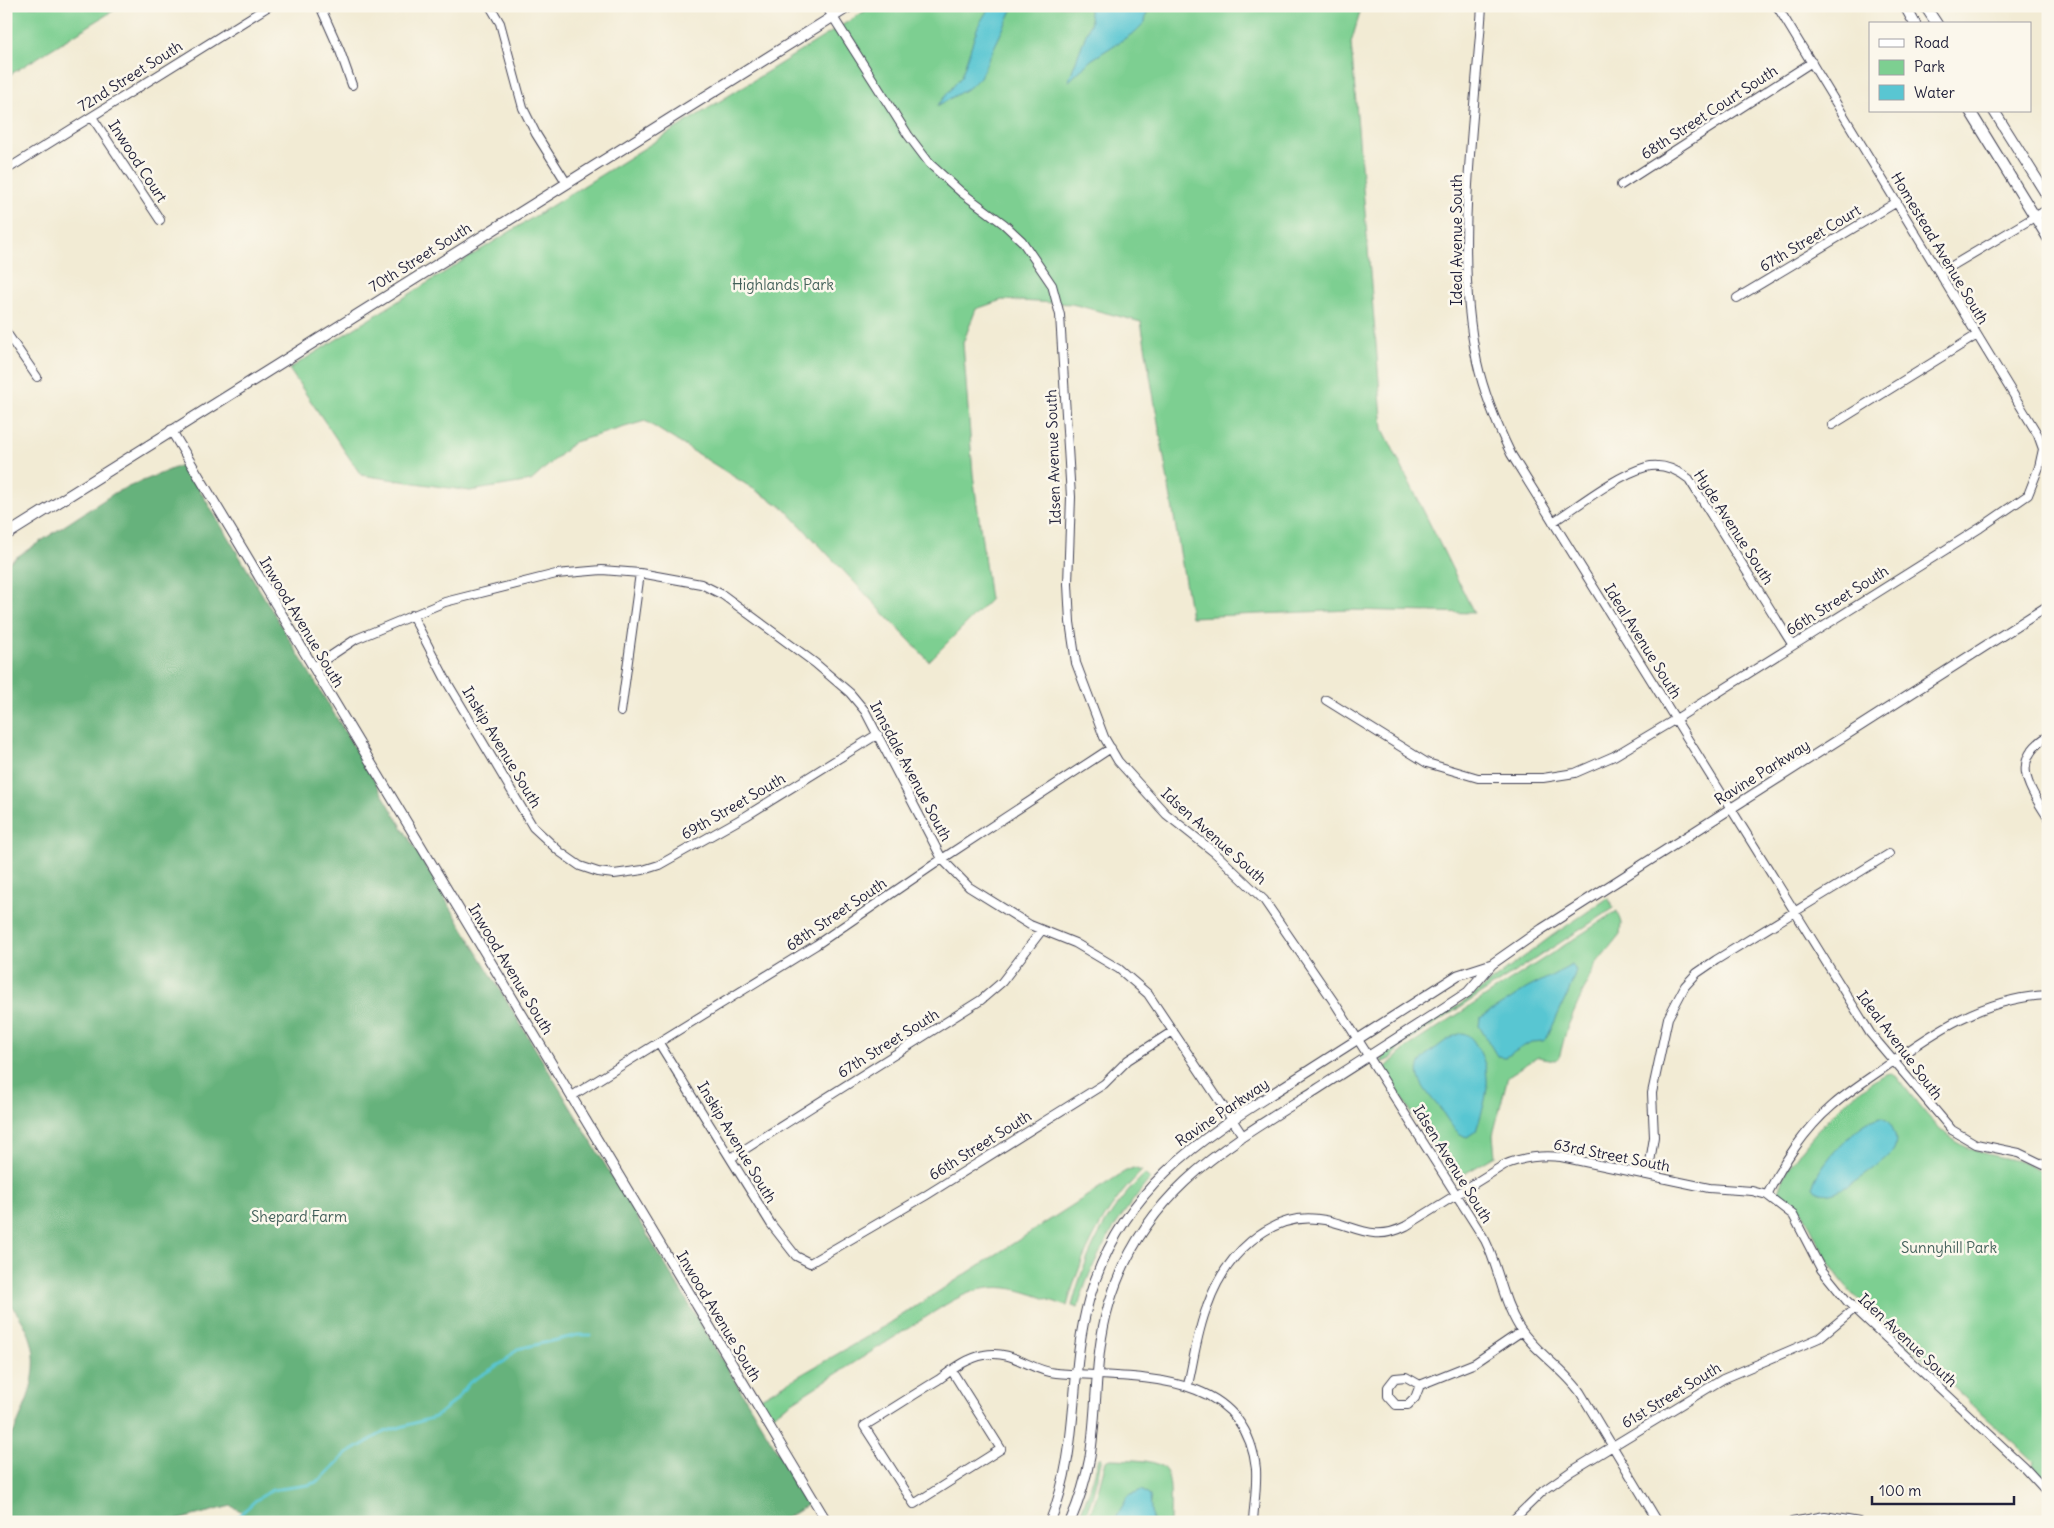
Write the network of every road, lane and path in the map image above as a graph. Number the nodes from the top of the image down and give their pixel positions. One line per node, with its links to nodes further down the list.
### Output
1 (269, 6): 17 (street, 72nd Street South)
2 (320, 6): 14 (street)
3 (490, 6): 19 (street)
4 (826, 6): 10 (street, Idsen Avenue South)
5 (850, 6): 10 (main road, 70th Street South)
6 (1482, 6): 35 (street, Ideal Avenue South)
7 (1777, 6): 13 (street, Homestead Avenue South)
8 (1904, 6): 11 (main road)
9 (1926, 6): 12 (main road)
10 (833, 17): 19 (main road, 70th Street South); 47 (street, Idsen Avenue South)
11 (1914, 22)
12 (1936, 22)
13 (1812, 62): 20 (street, 68th Street Court South); 22 (street, Homestead Avenue South)
14 (352, 85)
15 (1971, 112): 24 (main road)
16 (1995, 112): 21 (main road)
17 (92, 117): 18 (street, 72nd Street South); 25 (street, Inwood Court)
18 (6, 170)
19 (566, 182): 33 (main road, 70th Street South)
20 (1621, 185)
21 (2048, 197)
22 (1897, 202): 27 (street, Homestead Avenue South); 28 (street, 67th Street Court)
23 (2048, 208): 24 (street)
24 (2035, 216): 26 (main road); 27 (street)
25 (160, 220)
26 (2048, 238)
27 (1940, 273): 30 (street, Homestead Avenue South)
28 (1738, 298)
29 (6, 332): 31 (street)
30 (1977, 335): 32 (street); 34 (street, Homestead Avenue South)
31 (37, 377)
32 (1832, 425)
33 (171, 430): 36 (main road, 70th Street South); 41 (street, Inwood Avenue South)
34 (2013, 505): 40 (street, 66th Street South)
35 (1553, 522): 40 (street, Hyde Avenue South); 44 (street, Ideal Avenue South)
36 (6, 535)
37 (640, 573): 39 (street, Innsdale Avenue South); 43 (street); 45 (street, Innsdale Avenue South)
38 (2048, 606): 48 (street, Ravine Parkway)
39 (412, 615): 41 (street, Innsdale Avenue South); 52 (street, Inskip Avenue South)
40 (1792, 644): 44 (street, 66th Street South)
41 (314, 667): 62 (street, Inwood Avenue South)
42 (1326, 700): 44 (street, 66th Street South)
43 (621, 712)
44 (1676, 719): 48 (street, Ideal Avenue South)
45 (878, 734): 51 (street, Innsdale Avenue South); 52 (street, 69th Street South)
46 (2048, 736): 49 (street)
47 (1111, 748): 51 (street, 68th Street South); 58 (street, Idsen Avenue South)
48 (1730, 808): 53 (street, Ideal Avenue South); 55 (street, Ravine Parkway)
49 (2048, 818)
50 (1889, 854): 53 (street)
51 (942, 859): 54 (street, Innsdale Avenue South); 59 (street, 68th Street South)
52 (592, 870)
53 (1795, 912): 61 (street, Ideal Avenue South); 67 (street)
54 (1042, 930): 57 (street, Innsdale Avenue South); 65 (street, 67th Street South)
55 (1492, 964): 58 (street, Ravine Parkway); 60 (street, Ravine Parkway)
56 (2048, 994): 61 (street)
57 (1173, 1030): 63 (street, Innsdale Avenue South); 70 (street, 66th Street South)
58 (1358, 1039): 60 (street, Idsen Avenue South); 63 (street, Ravine Parkway)
59 (659, 1043): 62 (street, 68th Street South); 65 (street, Inskip Avenue South)
60 (1368, 1056): 64 (street, Ravine Parkway); 68 (street, Idsen Avenue South)
61 (1893, 1061): 66 (street, Ideal Avenue South); 69 (street)
62 (572, 1096): 80 (street, Inwood Avenue South)
63 (1232, 1119): 64 (street, Innsdale Avenue South); 74 (street, Ravine Parkway)
64 (1243, 1136): 75 (street, Ravine Parkway)
65 (731, 1158): 70 (street, Inskip Avenue South)
66 (2048, 1167)
67 (1648, 1175): 68 (street, 63rd Street South); 69 (street, 63rd Street South)
68 (1456, 1195): 72 (street, Idsen Avenue South); 77 (street, 63rd Street South)
69 (1767, 1195): 71 (street, Iden Avenue South)
70 (794, 1254)
71 (1854, 1309): 78 (street, 61st Street South); 79 (street, Iden Avenue South)
72 (1522, 1331): 76 (street); 78 (street, Idsen Avenue South)
73 (952, 1371): 73 (street); 74 (street)
74 (1077, 1374): 75 (street); 81 (street, Ravine Parkway)
75 (1096, 1376): 77 (street); 82 (street, Ravine Parkway)
76 (1420, 1385): 76 (street)
77 (1188, 1386): 83 (street)
78 (1613, 1446): 84 (street, 61st Street South); 85 (street, Idsen Avenue South)
79 (2048, 1493)
80 (827, 1522)
81 (1050, 1522)
82 (1070, 1522)
83 (1253, 1522)
84 (1511, 1522)
85 (1658, 1522)
86 (1792, 1522): 87 (street)
87 (1859, 1522)

